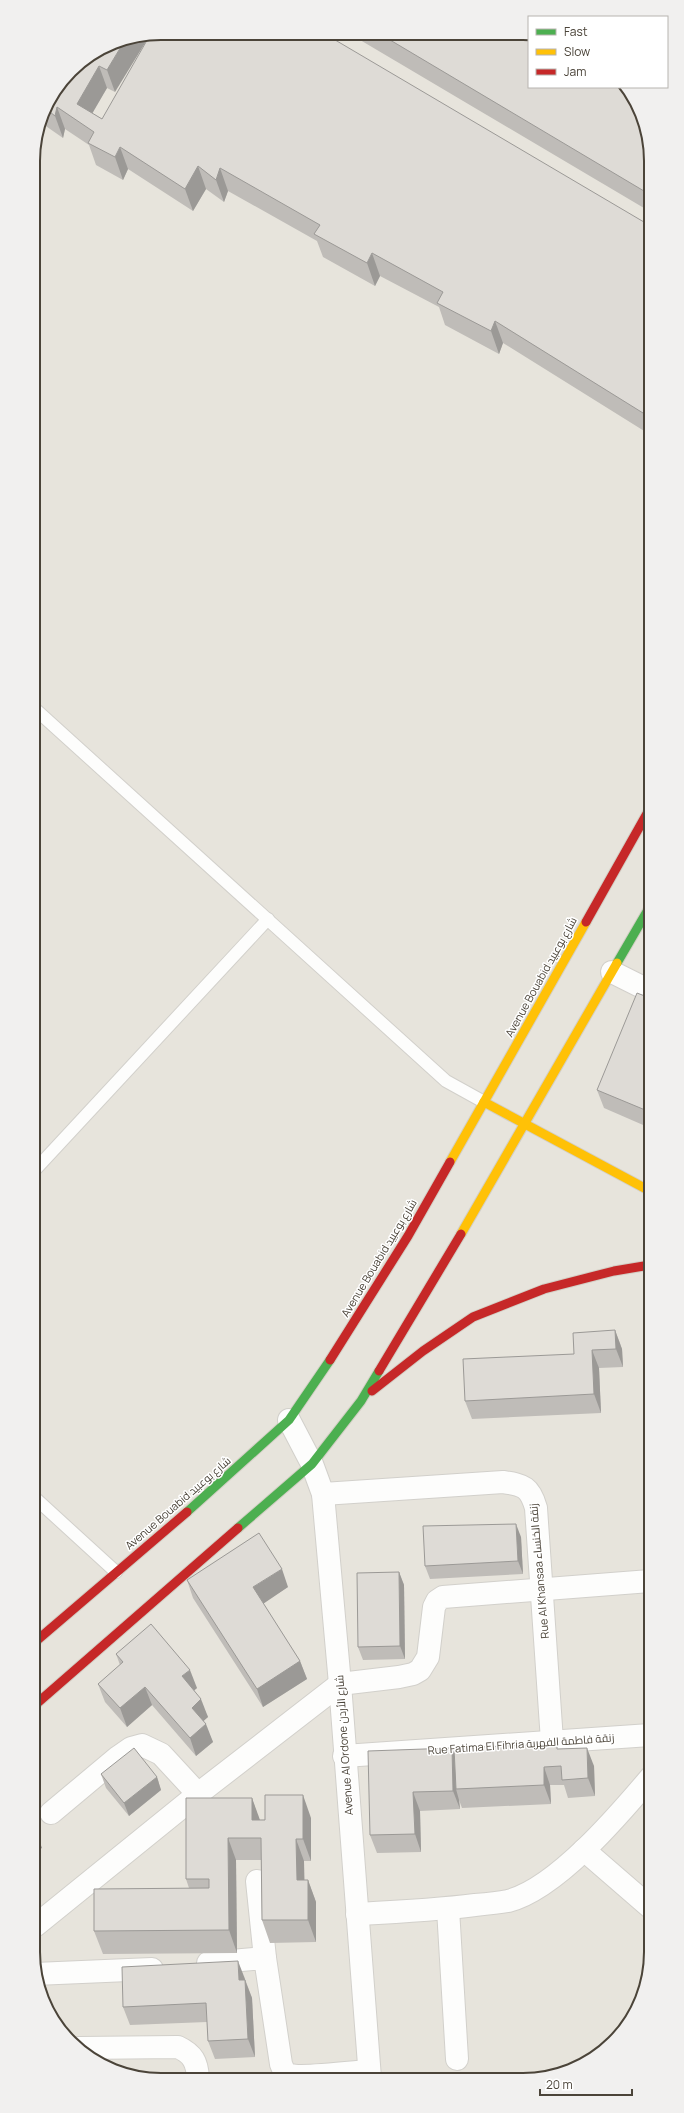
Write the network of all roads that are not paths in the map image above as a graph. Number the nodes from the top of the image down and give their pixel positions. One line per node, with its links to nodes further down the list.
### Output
1 (40, 713): 4 (lane)
2 (644, 819): 7 (street, Avenue Bouabid شارع بوعبيد)
3 (644, 918): 5 (street)
4 (268, 919): 7 (lane); 9 (lane)
5 (612, 972): 6 (street); 8 (street)
6 (644, 989)
7 (484, 1102): 8 (street); 13 (street, Avenue Bouabid شارع بوعبيد)
8 (525, 1126): 10 (street); 12 (street)
9 (40, 1165)
10 (644, 1188)
11 (644, 1266): 12 (street)
12 (360, 1401): 14 (street)
13 (289, 1420): 14 (street, Avenue Al Ordone شارع الأردن); 17 (street, Avenue Bouabid شارع بوعبيد)
14 (312, 1464): 15 (street, Avenue Al Ordone شارع الأردن); 22 (street)
15 (323, 1494): 19 (street, Rue Al Khansaa زنقة الخنساء); 21 (street, Avenue Al Ordone شارع الأردن)
16 (40, 1503): 17 (lane)
17 (116, 1572): 20 (street, Avenue Bouabid شارع بوعبيد)
18 (644, 1581): 19 (street)
19 (542, 1589): 21 (street); 24 (street, Rue Al Khansaa زنقة الخنساء)
20 (40, 1638)
21 (340, 1684): 25 (street, Avenue Al Ordone شارع الأردن); 27 (street)
22 (40, 1701)
23 (644, 1735): 24 (street, Rue Fatima El Fihria زنقة فاطمة الفهربة)
24 (552, 1741): 25 (street, Rue Fatima El Fihria زنقة فاطمة الفهربة)
25 (344, 1756): 33 (street, Avenue Al Ordone شارع الأردن)
26 (644, 1784): 29 (street)
27 (198, 1794): 28 (street); 34 (street)
28 (51, 1813)
29 (584, 1850): 31 (street); 32 (street)
30 (257, 1881): 35 (street)
31 (644, 1902)
32 (448, 1908): 33 (street); 38 (street)
33 (357, 1914): 41 (street, Avenue Al Ordone شارع الأردن)
34 (40, 1919)
35 (265, 1958): 36 (street); 40 (street)
36 (42, 1974)
37 (87, 2048): 39 (street)
38 (457, 2059)
39 (197, 2073)
40 (287, 2073)
41 (369, 2073)

